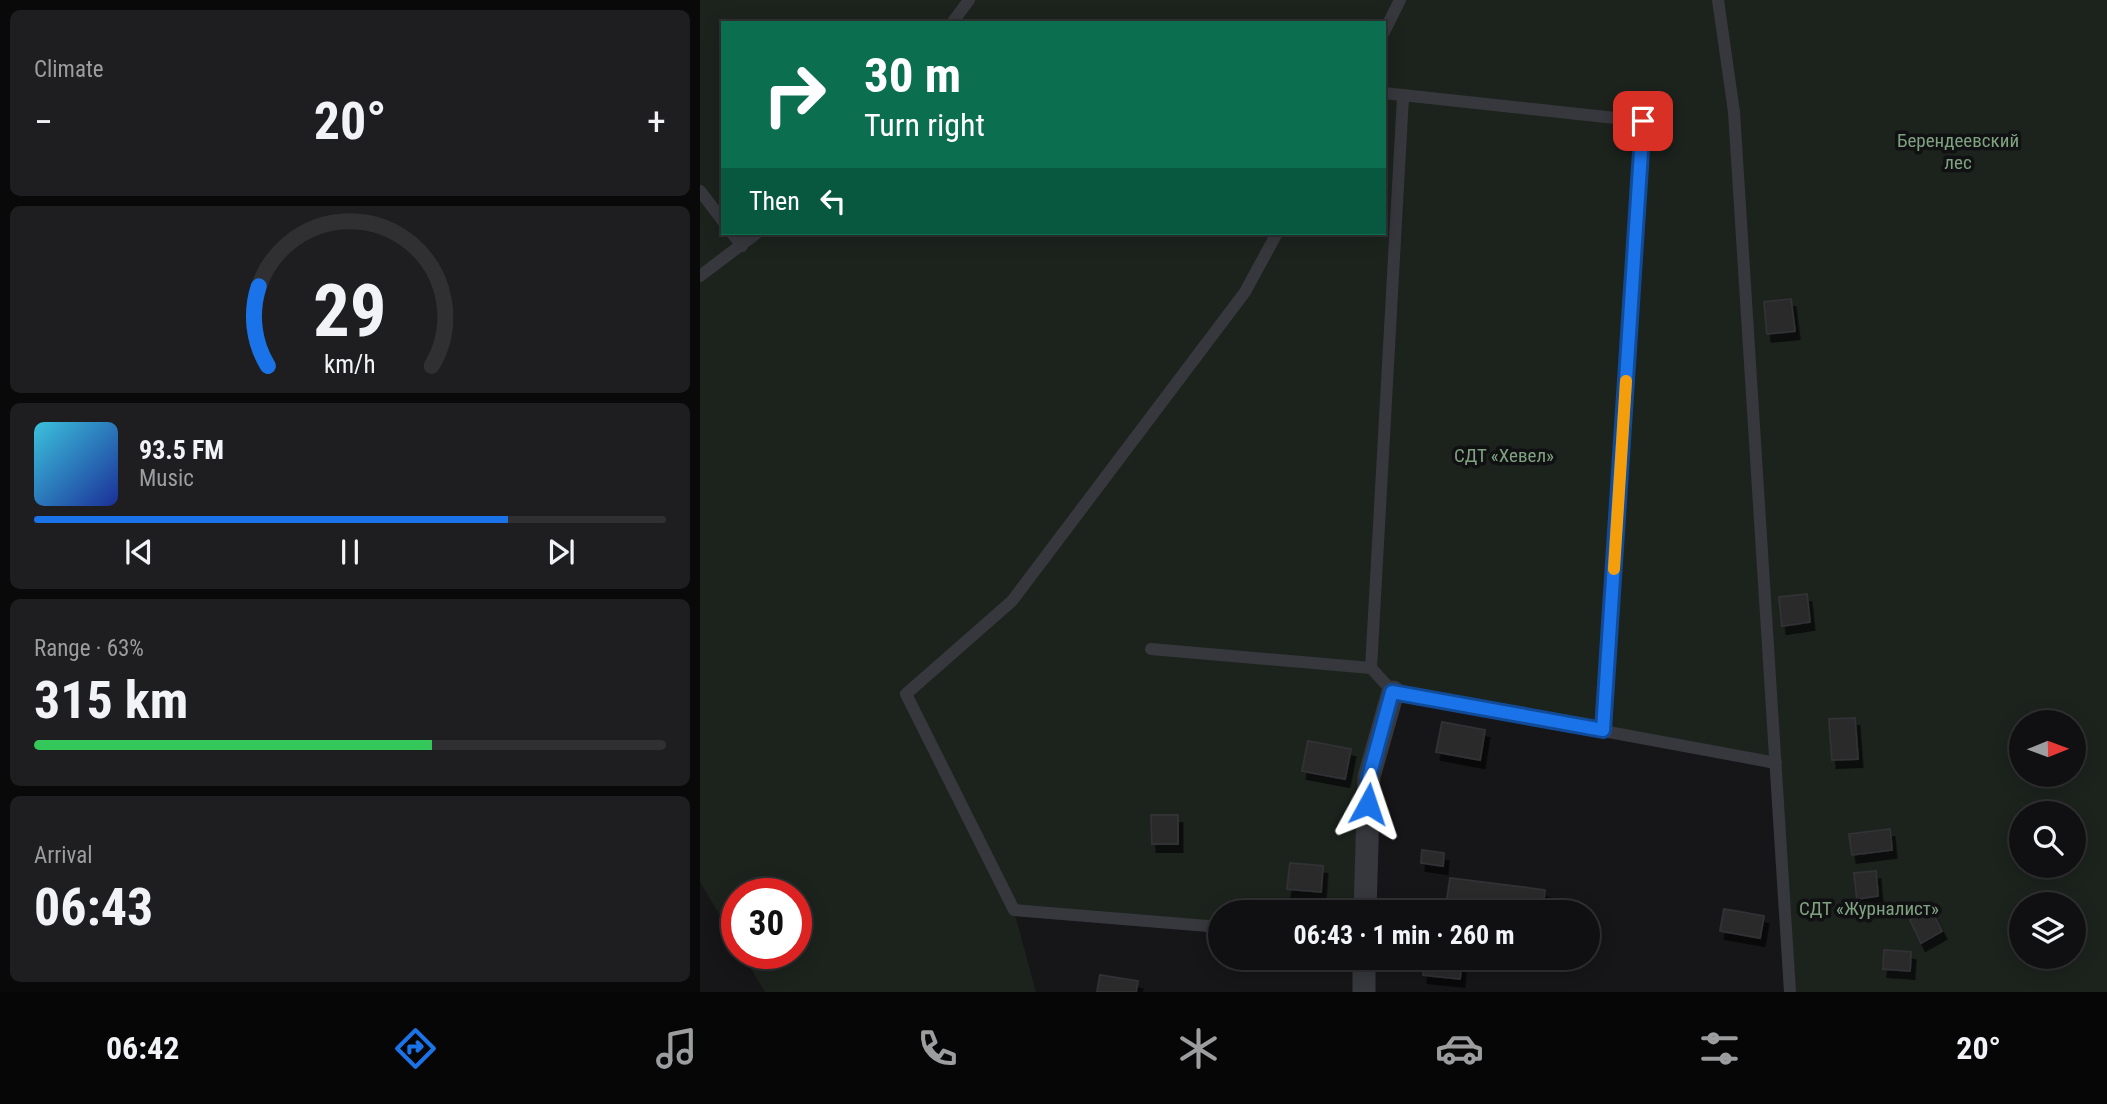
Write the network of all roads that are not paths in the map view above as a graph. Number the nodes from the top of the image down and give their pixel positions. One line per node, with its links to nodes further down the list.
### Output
1 (969, 0): 4 (lane)
2 (1400, 0): 5 (lane)
3 (1718, 0): 19 (lane)
4 (953, 21)
5 (1386, 28)
6 (1386, 93): 7 (lane)
7 (1403, 97): 16 (lane); 18 (lane)
8 (700, 191): 9 (lane)
9 (721, 217)
10 (734, 235): 13 (lane)
11 (755, 235): 13 (lane)
12 (1276, 235): 21 (lane)
13 (742, 246): 14 (lane)
14 (700, 276)
15 (1151, 649): 16 (lane)
16 (1371, 668): 17 (lane)
17 (1392, 692): 18 (lane); 20 (street)
18 (1603, 730): 19 (lane)
19 (1776, 763): 24 (lane)
20 (1365, 900)
21 (1208, 926)
22 (1364, 970): 23 (street)
23 (1364, 992)
24 (1790, 992)

